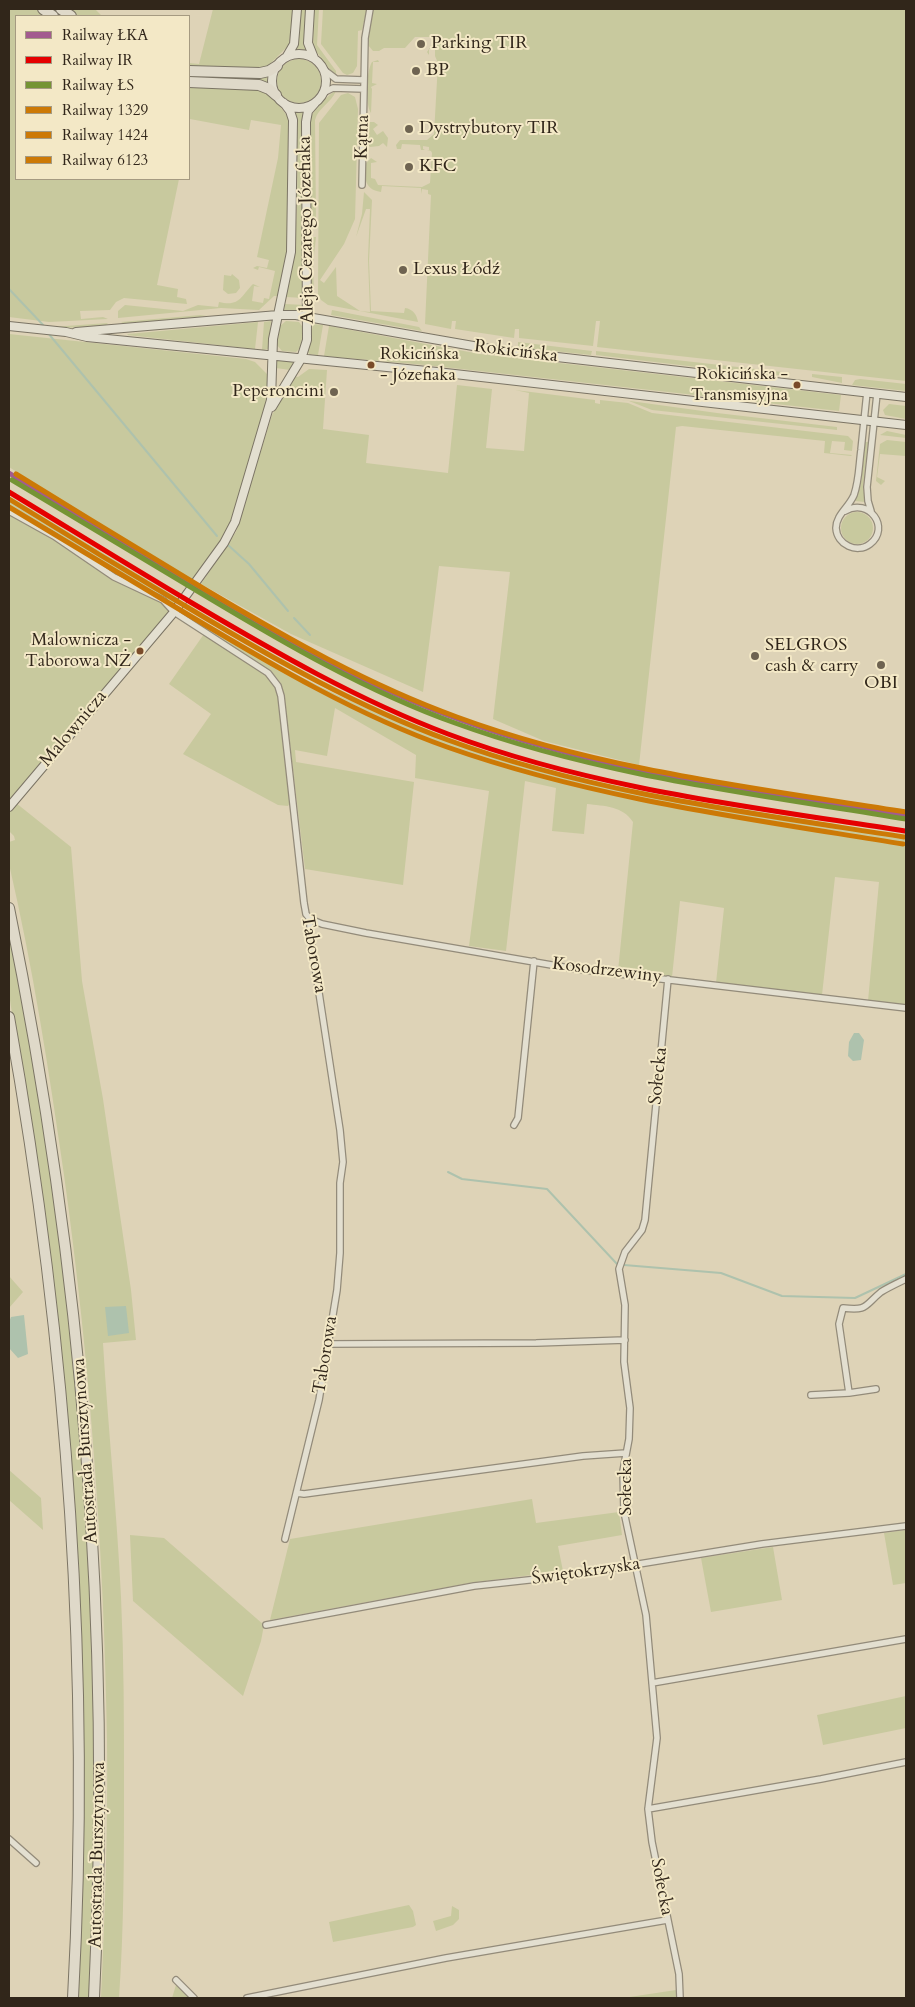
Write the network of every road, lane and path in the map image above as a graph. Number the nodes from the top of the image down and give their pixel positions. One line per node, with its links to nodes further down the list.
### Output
1 (297, 9): 4 (main road)
2 (310, 9): 5 (main road)
3 (370, 9): 9 (street, Kątna)
4 (286, 57): 5 (main road); 6 (main road)
5 (315, 59): 7 (main road)
6 (277, 66): 8 (highway); 13 (main road)
7 (323, 69): 9 (street); 12 (main road)
8 (190, 71)
9 (364, 80): 11 (street, Kątna)
10 (190, 82): 13 (highway)
11 (364, 89): 12 (street, Kątna); 16 (street, Kątna)
12 (323, 93): 15 (main road)
13 (276, 95): 14 (main road)
14 (284, 103): 15 (main road); 17 (main road, Aleja Cezarego Józefiaka)
15 (315, 103): 18 (main road, Aleja Cezarego Józefiaka)
16 (362, 185)
17 (278, 315): 18 (main road, Rokicińska); 20 (main road, Rokicińska); 21 (main road, Aleja Cezarego Józefiaka)
18 (308, 317): 22 (main road, Aleja Cezarego Józefiaka); 23 (main road, Rokicińska)
19 (9, 326): 20 (main road, Rokicińska)
20 (66, 332): 21 (main road, Rokicińska)
21 (272, 356): 22 (main road, Rokicińska); 26 (main road, Malownicza)
22 (301, 359): 26 (main road, Malownicza); 27 (main road, Rokicińska)
23 (867, 392): 24 (main road, Rokicińska); 27 (street)
24 (877, 394): 25 (main road, Rokicińska); 28 (street)
25 (906, 397)
26 (267, 418): 33 (main road, Malownicza)
27 (864, 420): 28 (main road, Rokicińska); 30 (street)
28 (874, 422): 29 (main road, Rokicińska); 32 (street)
29 (906, 425)
30 (845, 511): 32 (street); 32 (street)
31 (9, 512): 33 (street, Taborowa)
32 (872, 513)
33 (174, 612): 34 (main road, Malownicza); 36 (street, Taborowa)
34 (9, 807)
35 (9, 908): 63 (highway, Autostrada Bursztynowa)
36 (310, 919): 37 (street, Kosodrzewiny); 44 (street, Taborowa)
37 (534, 961): 38 (street, Kosodrzewiny); 41 (street)
38 (668, 979): 39 (street, Kosodrzewiny); 43 (street, Sołecka)
39 (906, 1008)
40 (9, 1017): 62 (highway, Autostrada Bursztynowa)
41 (514, 1125)
42 (906, 1279): 46 (street)
43 (625, 1340): 44 (street); 48 (street, Sołecka)
44 (328, 1344): 49 (street, Taborowa)
45 (876, 1388): 46 (street)
46 (849, 1393): 47 (street)
47 (811, 1394)
48 (626, 1453): 49 (street); 52 (street, Sołecka)
49 (298, 1494): 51 (street, Taborowa)
50 (906, 1526): 52 (street, Świętokrzyska)
51 (285, 1539)
52 (635, 1566): 53 (street, Świętokrzyska); 55 (street, Sołecka)
53 (266, 1625)
54 (906, 1639): 55 (street)
55 (652, 1683): 57 (street, Sołecka)
56 (906, 1762): 57 (street)
57 (648, 1809): 60 (street, Sołecka)
58 (9, 1839): 59 (street)
59 (36, 1863)
60 (668, 1920): 65 (street); 66 (street, Sołecka)
61 (176, 1980): 64 (street)
62 (72, 1998)
63 (94, 1998)
64 (194, 1998)
65 (247, 1998)
66 (680, 1998)

